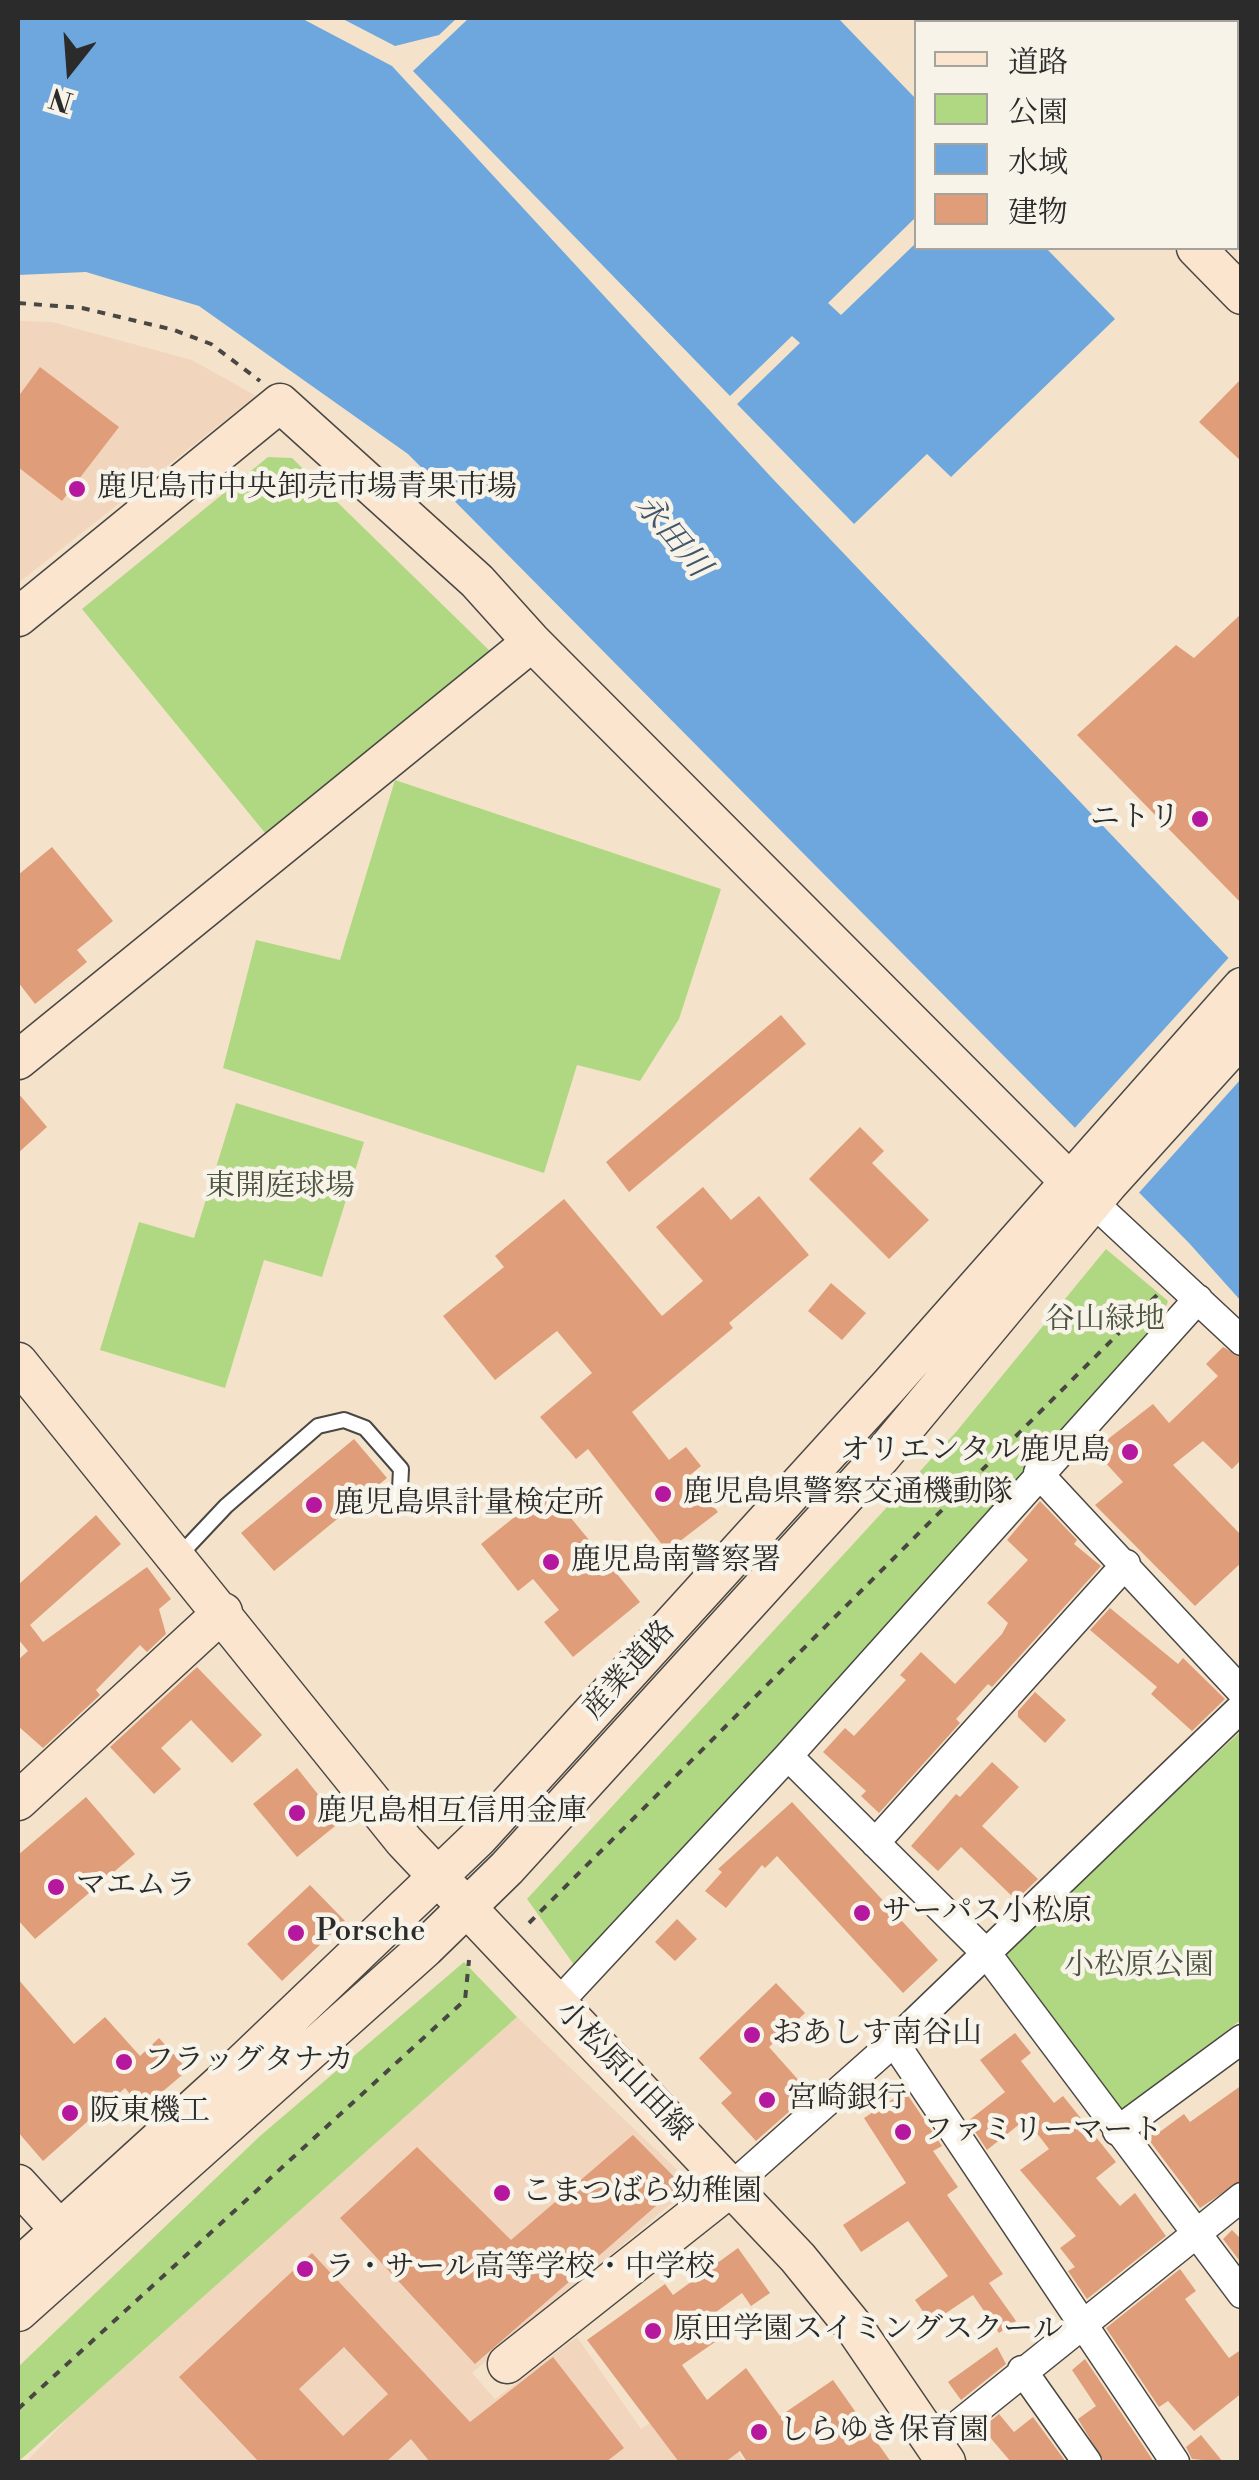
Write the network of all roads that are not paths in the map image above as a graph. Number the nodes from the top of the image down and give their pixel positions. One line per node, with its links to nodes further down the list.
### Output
1 (1198, 250): 2 (street)
2 (1242, 295)
3 (18, 617): 4 (street)
4 (532, 642): 7 (street); 8 (street)
5 (1242, 987): 8 (street, 産業道路)
6 (1242, 1036): 8 (street, 産業道路)
7 (18, 1060)
8 (1090, 1183): 9 (street); 22 (street, 産業道路); 23 (street, 産業道路)
9 (1198, 1299): 10 (street); 12 (street)
10 (1242, 1341)
11 (18, 1362): 14 (street, 小松原山田線)
12 (1038, 1473): 15 (street); 19 (street)
13 (390, 1507): 14 (lane)
14 (177, 1558): 16 (street, 小松原山田線)
15 (1126, 1564): 17 (street); 21 (street)
16 (224, 1612): 20 (street); 22 (street, 小松原山田線)
17 (1242, 1692)
18 (1242, 1707): 24 (street)
19 (788, 1756): 21 (street); 25 (street)
20 (18, 1801)
21 (876, 1843): 24 (street)
22 (439, 1877): 23 (street, 小松原山田線); 32 (street, 産業道路)
23 (468, 1906): 25 (street, 小松原山田線); 36 (street, 産業道路)
24 (987, 1954): 27 (street); 28 (street)
25 (558, 2004): 30 (street, 小松原山田線)
26 (1242, 2039): 28 (street)
27 (894, 2042): 30 (street); 37 (street)
28 (1118, 2131): 33 (street)
29 (18, 2184): 32 (street)
30 (732, 2186): 38 (street); 40 (street, 小松原山田線)
31 (1242, 2197): 33 (street)
32 (60, 2230): 34 (street, 産業道路)
33 (1197, 2234): 35 (street); 37 (street)
34 (18, 2268)
35 (1242, 2294)
36 (18, 2312)
37 (1085, 2325): 39 (street); 42 (street)
38 (507, 2364)
39 (1022, 2370): 40 (street); 41 (street)
40 (940, 2453)
41 (1088, 2462)
42 (1176, 2462)

